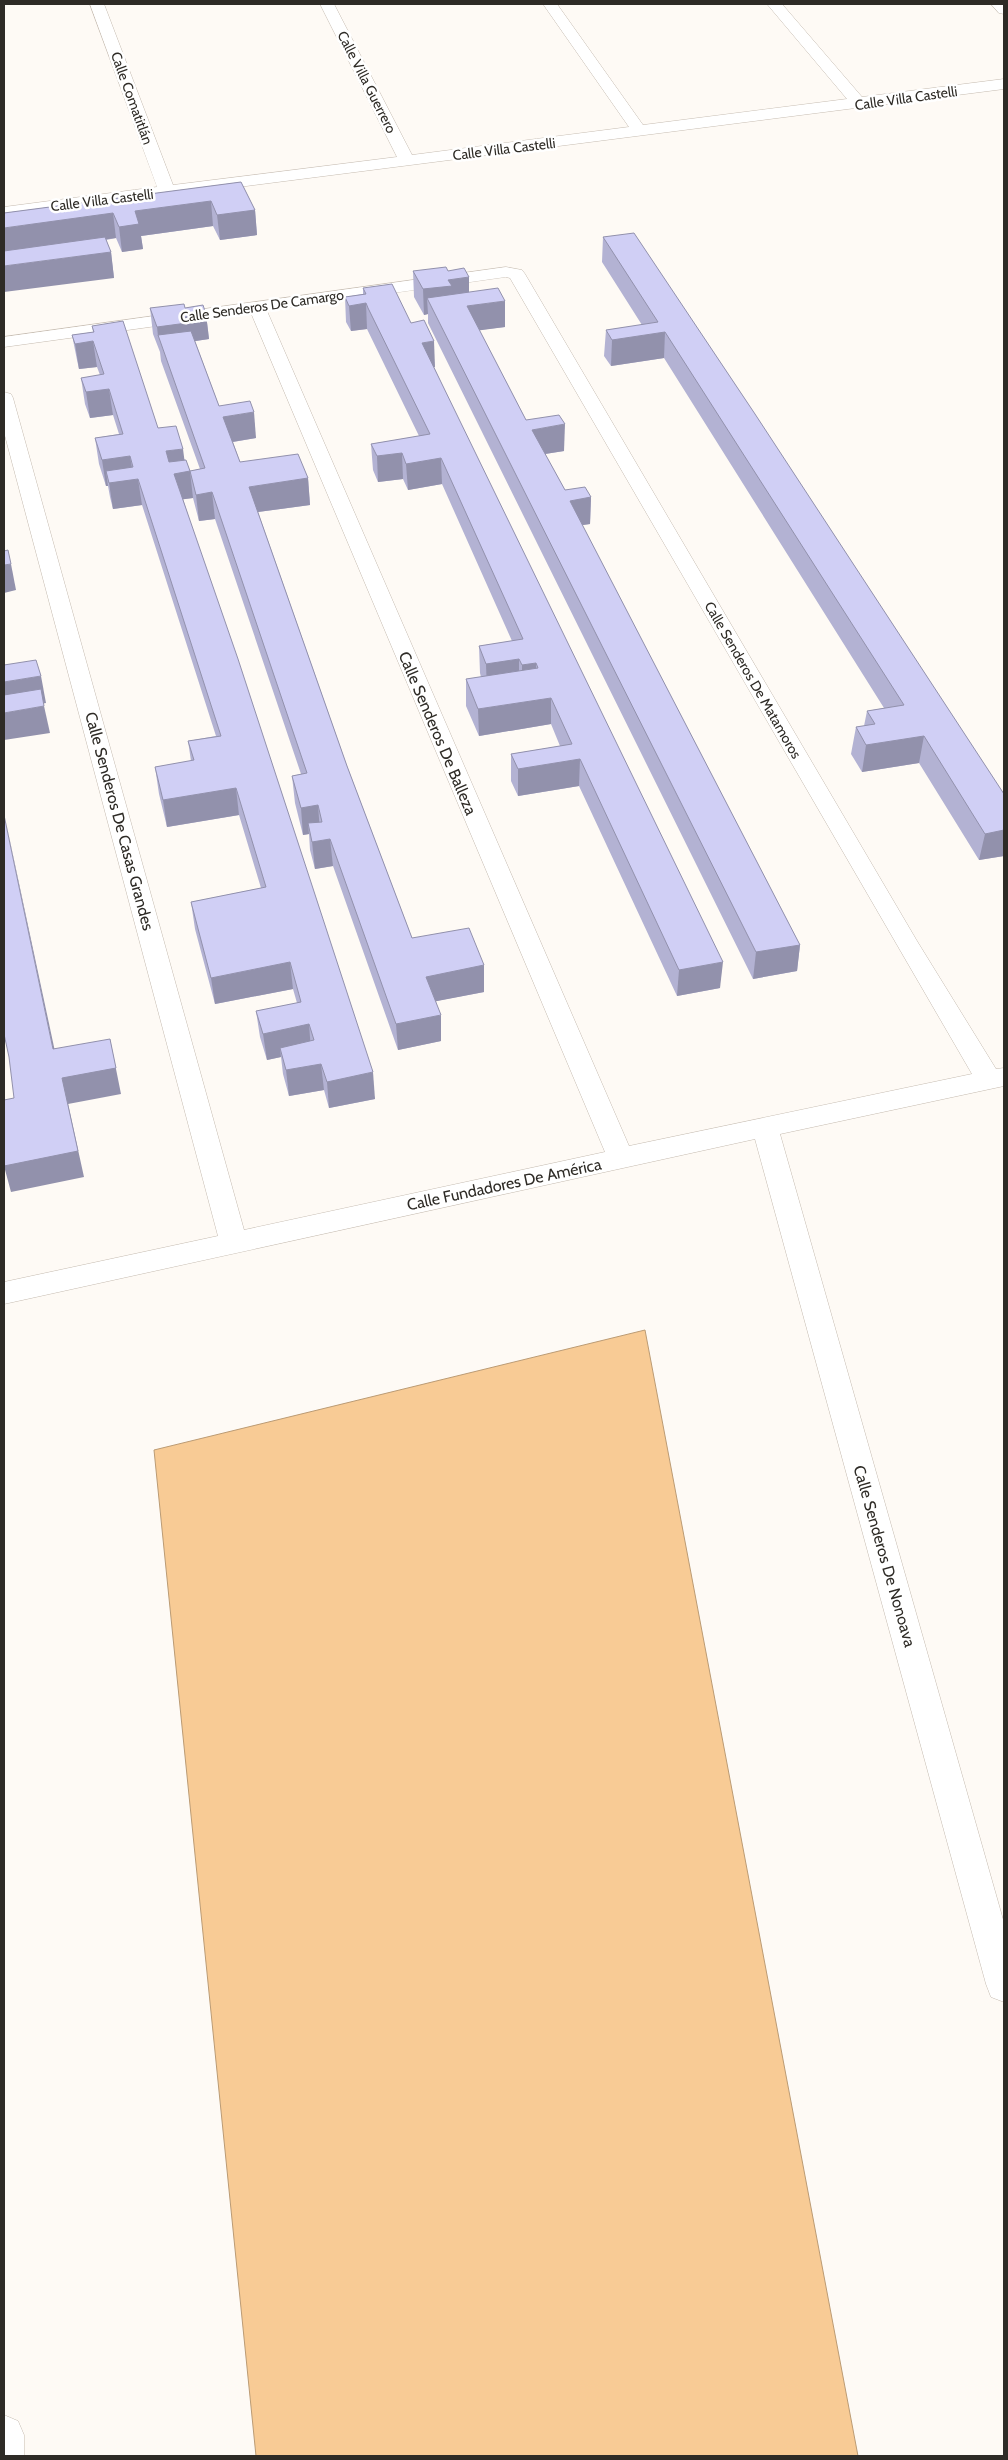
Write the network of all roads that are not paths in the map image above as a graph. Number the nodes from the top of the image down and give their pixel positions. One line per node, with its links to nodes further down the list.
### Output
1 (98, 4): 11 (street, Calle Comatitlán)
2 (328, 4): 10 (street, Calle Villa Guerrero)
3 (550, 4): 9 (street)
4 (774, 4): 8 (street)
5 (998, 4): 6 (street)
6 (1004, 10)
7 (1004, 84): 8 (street, Calle Villa Castelli)
8 (859, 104): 9 (street, Calle Villa Castelli)
9 (640, 132): 10 (street, Calle Villa Castelli)
10 (407, 161): 11 (street, Calle Villa Castelli)
11 (167, 191): 12 (street, Calle Villa Castelli)
12 (4, 212)
13 (519, 278): 14 (street, Calle Senderos De Camargo); 17 (street, Calle Senderos De Matamoros)
14 (257, 307): 15 (street, Calle Senderos De Camargo); 19 (street, Calle Senderos De Balleza)
15 (4, 342)
16 (4, 398): 20 (street, Calle Senderos De Casas Grandes)
17 (997, 1079): 18 (street, Calle Fundadores De América)
18 (765, 1127): 19 (street, Calle Fundadores De América); 22 (street, Calle Senderos De Nonoava)
19 (621, 1158): 20 (street, Calle Fundadores De América)
20 (234, 1244): 21 (street, Calle Fundadores De América)
21 (4, 1293)
22 (1004, 1984)
23 (4, 2435): 24 (street)
24 (4, 2456)

